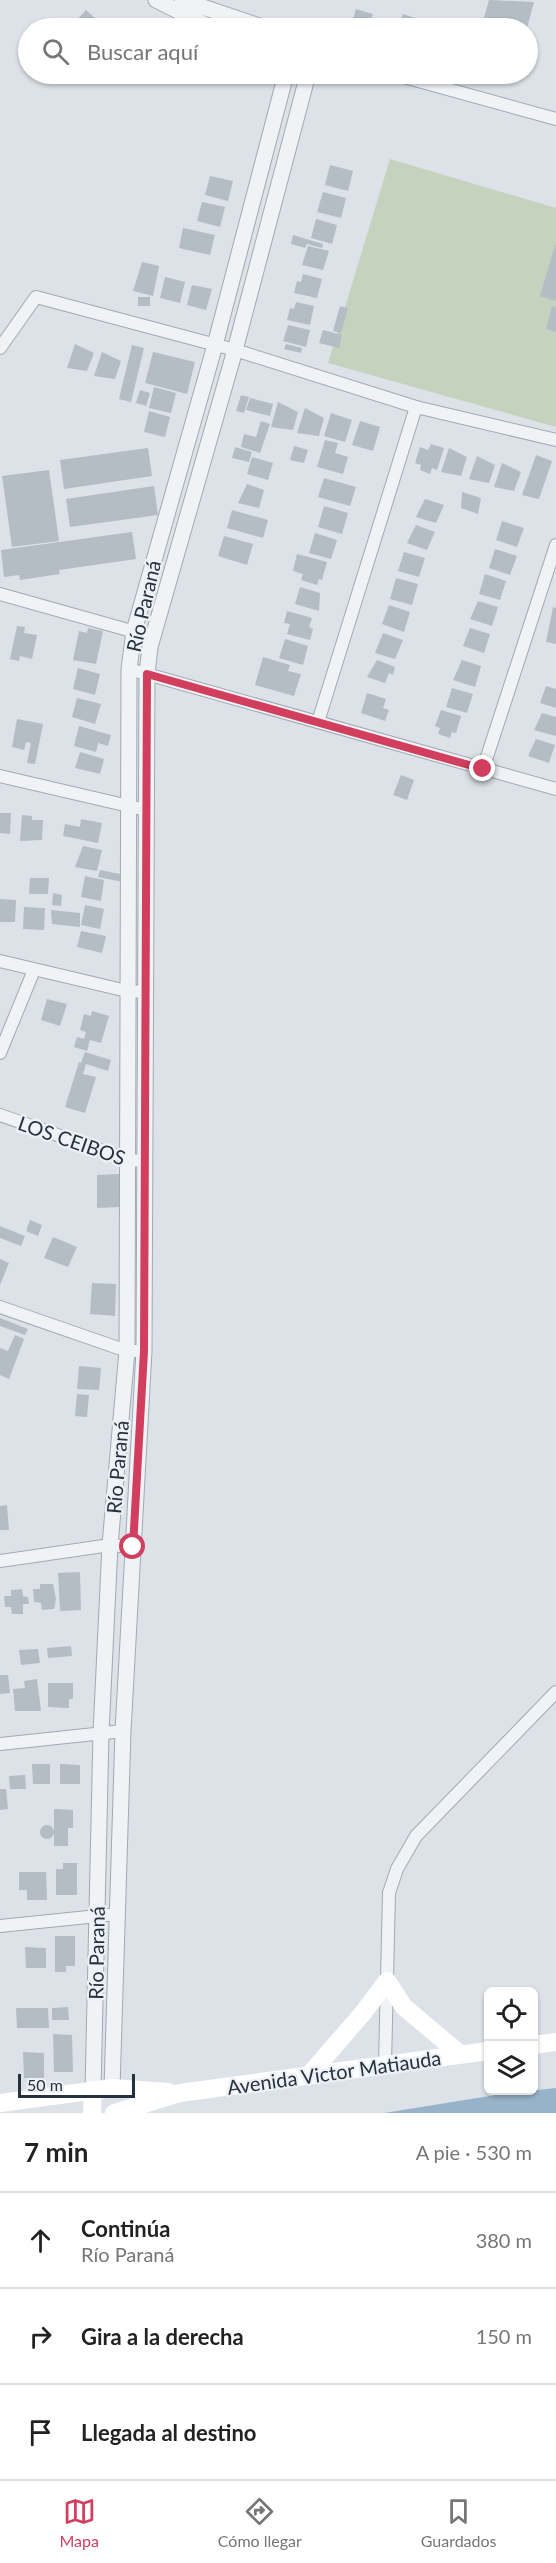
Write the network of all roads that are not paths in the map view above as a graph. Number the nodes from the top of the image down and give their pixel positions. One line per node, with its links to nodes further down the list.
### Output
1 (156, 0): 3 (street)
2 (182, 0): 4 (street)
3 (192, 18)
4 (235, 18)
5 (283, 84): 9 (street, Río Paraná)
6 (305, 84): 11 (street, Río Paraná)
7 (429, 84): 8 (street)
8 (556, 119)
9 (215, 345): 10 (street); 11 (street); 16 (street, Río Paraná)
10 (0, 348)
11 (235, 350): 12 (street); 17 (street, Río Paraná)
12 (416, 407): 13 (street); 20 (street)
13 (556, 440)
14 (556, 545): 21 (street)
15 (0, 594): 16 (street)
16 (134, 631): 17 (street); 18 (street, Río Paraná)
17 (153, 637): 19 (street, Río Paraná)
18 (129, 669): 19 (street); 24 (street, Río Paraná)
19 (147, 674): 20 (street); 25 (street, Río Paraná)
20 (318, 722): 21 (street)
21 (483, 769): 23 (street)
22 (0, 776): 24 (street)
23 (556, 789)
24 (128, 805): 25 (street); 28 (street, Río Paraná)
25 (146, 810): 29 (street, Río Paraná)
26 (0, 961): 27 (street)
27 (34, 970): 28 (street); 30 (street)
28 (127, 991): 29 (street); 32 (street, Río Paraná)
29 (146, 992): 33 (street, Río Paraná)
30 (0, 1053)
31 (0, 1115): 32 (street, LOS CEIBOS)
32 (129, 1160): 33 (street, LOS CEIBOS); 35 (street, Río Paraná)
33 (145, 1161): 36 (street, Río Paraná)
34 (0, 1307): 35 (street)
35 (127, 1351): 36 (street); 37 (street, Río Paraná)
36 (144, 1351): 38 (street, Río Paraná)
37 (110, 1545): 38 (street); 39 (street); 42 (street, Río Paraná)
38 (133, 1547): 41 (street, Río Paraná)
39 (0, 1561)
40 (556, 1692): 47 (street)
41 (123, 1731): 42 (street); 44 (street, Río Paraná)
42 (101, 1733): 43 (street); 45 (street, Río Paraná)
43 (0, 1744)
44 (117, 1914): 45 (street); 54 (street, Río Paraná)
45 (97, 1915): 46 (street); 55 (street, Río Paraná)
46 (0, 1926)
47 (387, 1981): 51 (main road); 52 (street); 53 (main road)
48 (556, 2042): 49 (main road)
49 (538, 2044)
50 (484, 2052): 51 (main road, Avenida Victor Matiauda)
51 (460, 2054): 52 (main road, Avenida Victor Matiauda)
52 (385, 2064): 53 (main road, Avenida Victor Matiauda)
53 (310, 2074): 56 (main road, Avenida Victor Matiauda)
54 (112, 2088): 55 (main road, Avenida Victor Matiauda); 56 (main road, Avenida Victor Matiauda); 59 (main road)
55 (93, 2090): 57 (main road, Avenida Victor Matiauda); 58 (main road)
56 (180, 2093): 59 (main road, Avenida Victor Matiauda)
57 (0, 2103)
58 (92, 2113)
59 (112, 2113)

